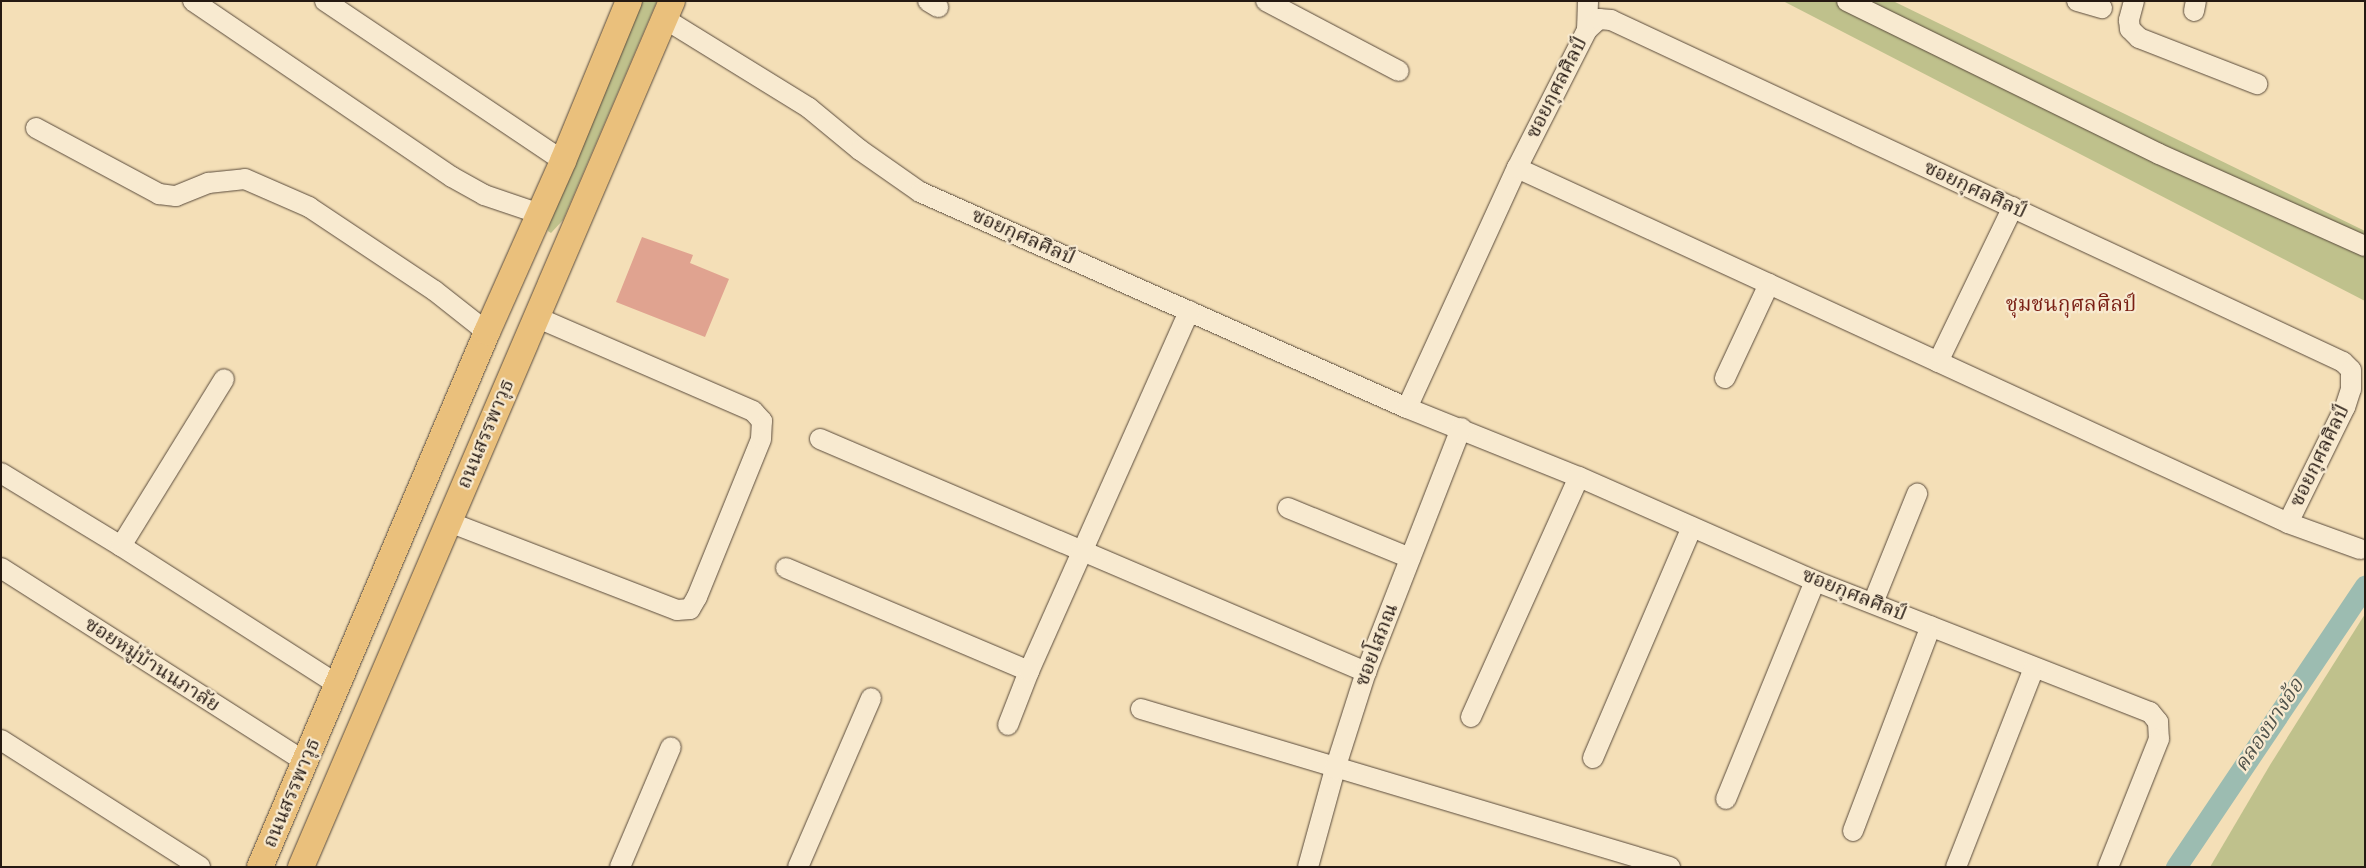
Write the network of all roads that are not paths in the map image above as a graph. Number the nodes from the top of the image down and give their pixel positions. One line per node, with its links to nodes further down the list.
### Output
1 (193, 1): 18 (street)
2 (325, 1): 15 (street)
3 (628, 1): 15 (main road, ถนนสรรพาวุธ)
4 (1266, 1): 12 (street)
5 (1588, 1): 11 (street)
6 (1847, 1): 19 (street)
7 (2077, 1): 9 (street)
8 (2134, 1): 13 (street)
9 (2102, 8)
10 (669, 10): 21 (main road, ถนนสรรพาวุธ); 23 (street, ซอยกุศลศิลป์)
11 (1587, 30): 16 (street, ซอยกุศลศิลป์); 17 (street, ซอยกุศลศิลป์)
12 (1399, 71)
13 (2257, 84)
14 (36, 128): 25 (street)
15 (563, 161): 18 (main road, ถนนสรรพาวุธ)
16 (1517, 168): 22 (street, ซอยกุศลศิลป์); 29 (street, ซอยกุศลศิลป์)
17 (2013, 208): 26 (street); 37 (street, ซอยกุศลศิลป์)
18 (540, 214): 20 (main road, ถนนสรรพาวุธ)
19 (2365, 246)
20 (518, 262): 21 (main road); 25 (main road, ถนนสรรพาวุธ)
21 (555, 276): 24 (main road, ถนนสรรพาวุธ)
22 (1769, 284): 26 (street, ซอยกุศลศิลป์); 27 (street)
23 (1189, 311): 29 (street, ซอยกุศลศิลป์); 41 (street)
24 (536, 317): 36 (main road, ถนนสรรพาวุธ); 36 (street)
25 (487, 332): 51 (main road, ถนนสรรพาวุธ)
26 (1938, 362): 37 (street, ซอยกุศลศิลป์)
27 (1725, 378)
28 (224, 379): 39 (street)
29 (1407, 408): 30 (street, ซอยกุศลศิลป์)
30 (1461, 428): 33 (street, ซอยกุศลศิลป์); 42 (street, ซอยโสภณ)
31 (820, 439): 41 (street)
32 (1, 473): 39 (street)
33 (1579, 477): 38 (street, ซอยกุศลศิลป์); 54 (street)
34 (1917, 494): 46 (street)
35 (1288, 508): 42 (street)
36 (449, 522): 65 (main road, ถนนสรรพาวุธ)
37 (2288, 523): 40 (street, ซอยกุศลศิลป์)
38 (1692, 527): 45 (street, ซอยกุศลศิลป์); 58 (street)
39 (120, 546): 51 (street)
40 (2360, 549)
41 (1082, 552): 49 (street); 50 (street)
42 (1410, 558): 50 (street, ซอยโสภณ)
43 (1, 568): 59 (street, ซอยหมู่บ้านนภาลัย)
44 (786, 568): 49 (street)
45 (1815, 581): 46 (street, ซอยกุศลศิลป์); 61 (street)
46 (1873, 603): 47 (street, ซอยกุศลศิลป์)
47 (1931, 626): 48 (street, ซอยกุศลศิลป์); 62 (street)
48 (2034, 668): 70 (street); 71 (street, ซอยกุศลศิลป์)
49 (1029, 671): 55 (street)
50 (1366, 672): 60 (street, ซอยโสภณ)
51 (338, 685): 59 (main road, ถนนสรรพาวุธ)
52 (871, 698): 67 (street)
53 (1141, 710): 60 (street)
54 (1471, 717)
55 (1008, 725)
56 (1, 740): 63 (street)
57 (671, 747): 66 (street)
58 (1593, 758)
59 (304, 762): 64 (main road, ถนนสรรพาวุธ)
60 (1335, 769): 68 (street, ซอยโสภณ); 69 (street)
61 (1726, 799)
62 (1853, 831)
63 (200, 867)
64 (260, 867)
65 (301, 867)
66 (620, 867)
67 (798, 867)
68 (1308, 867)
69 (1670, 867)
70 (1956, 867)
71 (2108, 867)

